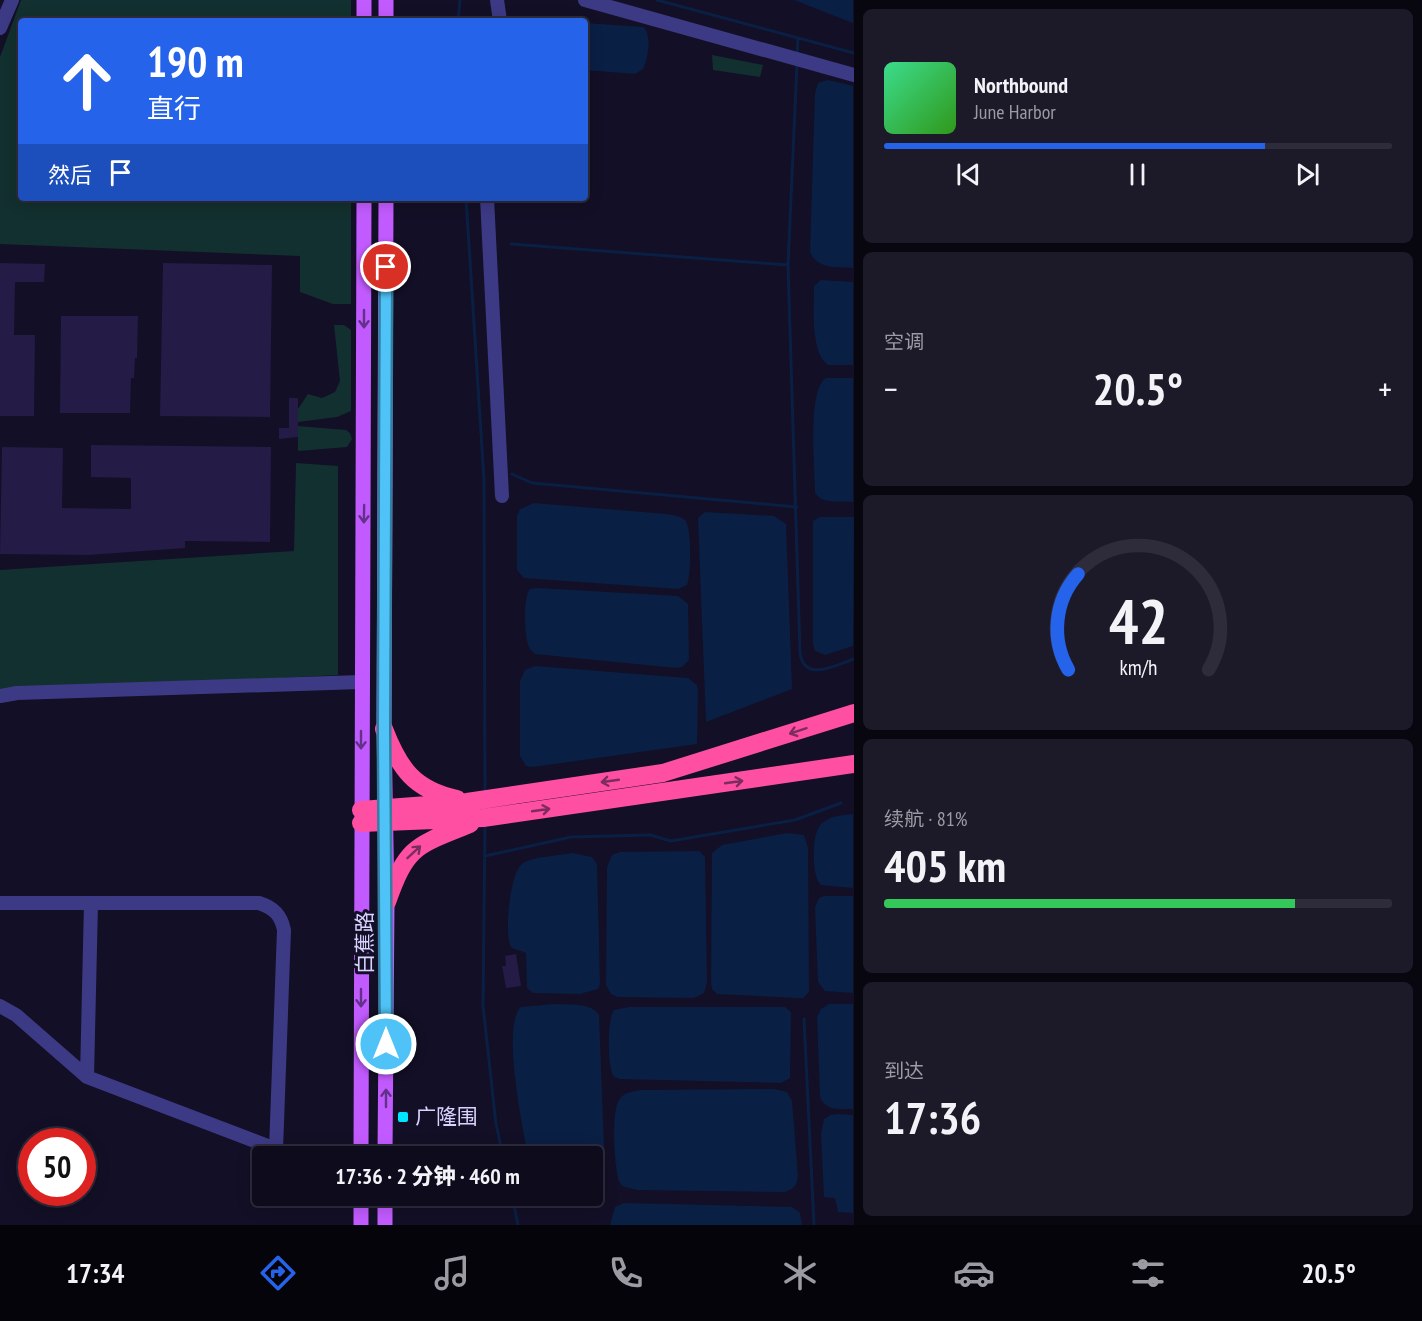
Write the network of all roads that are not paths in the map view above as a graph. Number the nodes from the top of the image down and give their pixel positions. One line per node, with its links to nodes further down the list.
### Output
1 (12, 0): 9 (street)
2 (363, 0): 6 (main road)
3 (386, 0): 7 (main road)
4 (497, 0): 8 (street)
5 (585, 0): 10 (street)
6 (364, 18)
7 (386, 18)
8 (500, 18)
9 (0, 28)
10 (854, 75)
11 (364, 201): 15 (main road, one-way to 15)
12 (386, 201): 18 (main road, 白蕉路)
13 (487, 201): 14 (street)
14 (502, 496)
15 (361, 682): 16 (street); 21 (main road, one-way to 21)
16 (0, 696)
17 (854, 713): 20 (highway, one-way to 20)
18 (384, 729): 20 (highway); 22 (main road, 白蕉路)
19 (854, 764): 23 (highway, one-way to 19)
20 (468, 802): 22 (highway)
21 (361, 816): 22 (highway); 31 (main road, one-way to 31)
22 (385, 817): 23 (highway); 24 (main road, 白蕉路)
23 (483, 818): 24 (highway, one-way to 23)
24 (387, 902): 32 (main road, 白蕉路, one-way to 24)
25 (0, 903): 26 (street)
26 (91, 903): 28 (street); 30 (street)
27 (0, 1006): 28 (street)
28 (87, 1077): 29 (street)
29 (266, 1146)
30 (276, 1146)
31 (361, 1146)
32 (386, 1146)
33 (361, 1206): 35 (main road)
34 (385, 1206): 36 (main road)
35 (361, 1225)
36 (385, 1225)

